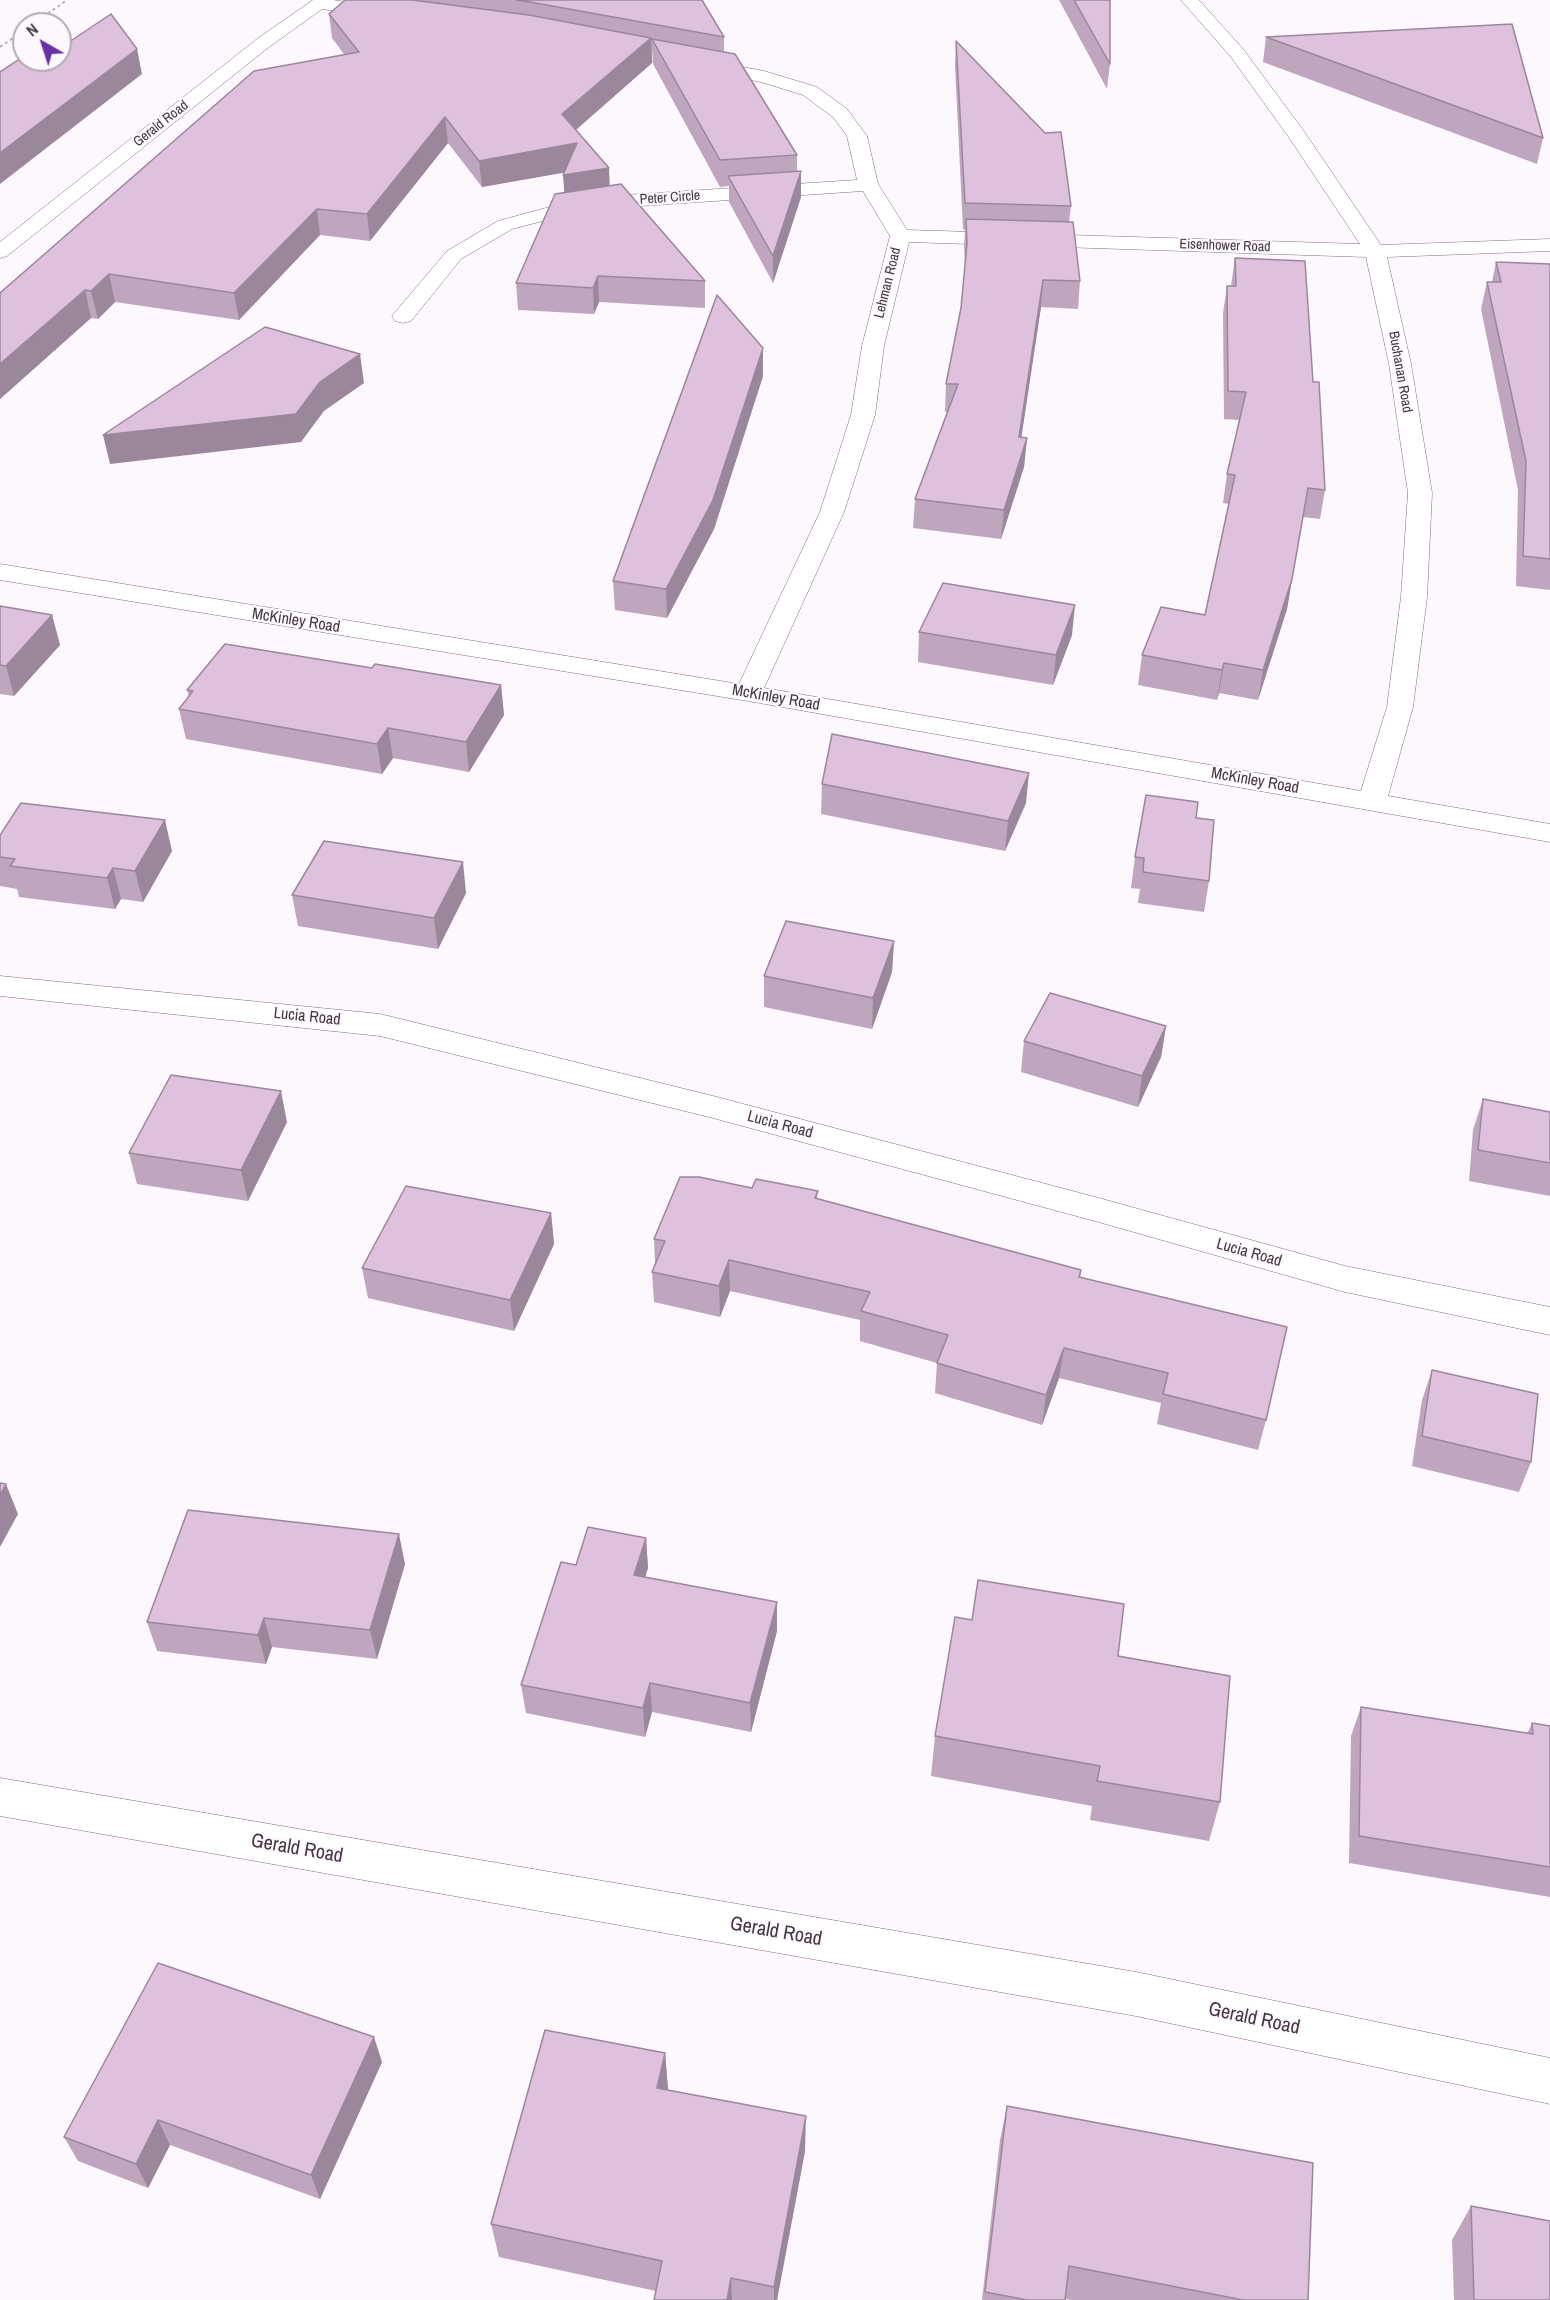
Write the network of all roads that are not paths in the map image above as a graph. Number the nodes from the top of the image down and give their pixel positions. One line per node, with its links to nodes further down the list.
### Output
1 (1190, 0): 8 (street, Buchanan Road)
2 (322, 2): 3 (street); 9 (street, Gerald Road)
3 (402, 15)
4 (590, 44): 5 (street, Lehman Road)
5 (868, 185): 6 (street, Lehman Road); 10 (street, Peter Circle)
6 (900, 236): 8 (street, Eisenhower Road); 12 (street, Lehman Road)
7 (1550, 246): 8 (street, Eisenhower Road)
8 (1375, 251): 13 (street, Buchanan Road)
9 (0, 252)
10 (403, 316)
11 (0, 572): 12 (street, McKinley Road)
12 (748, 693): 13 (street, McKinley Road)
13 (1372, 802): 14 (street, McKinley Road)
14 (1550, 834)
15 (0, 986): 16 (street, Lucia Road)
16 (1550, 1321)
17 (0, 1797): 18 (street, Gerald Road)
18 (1550, 2081)

